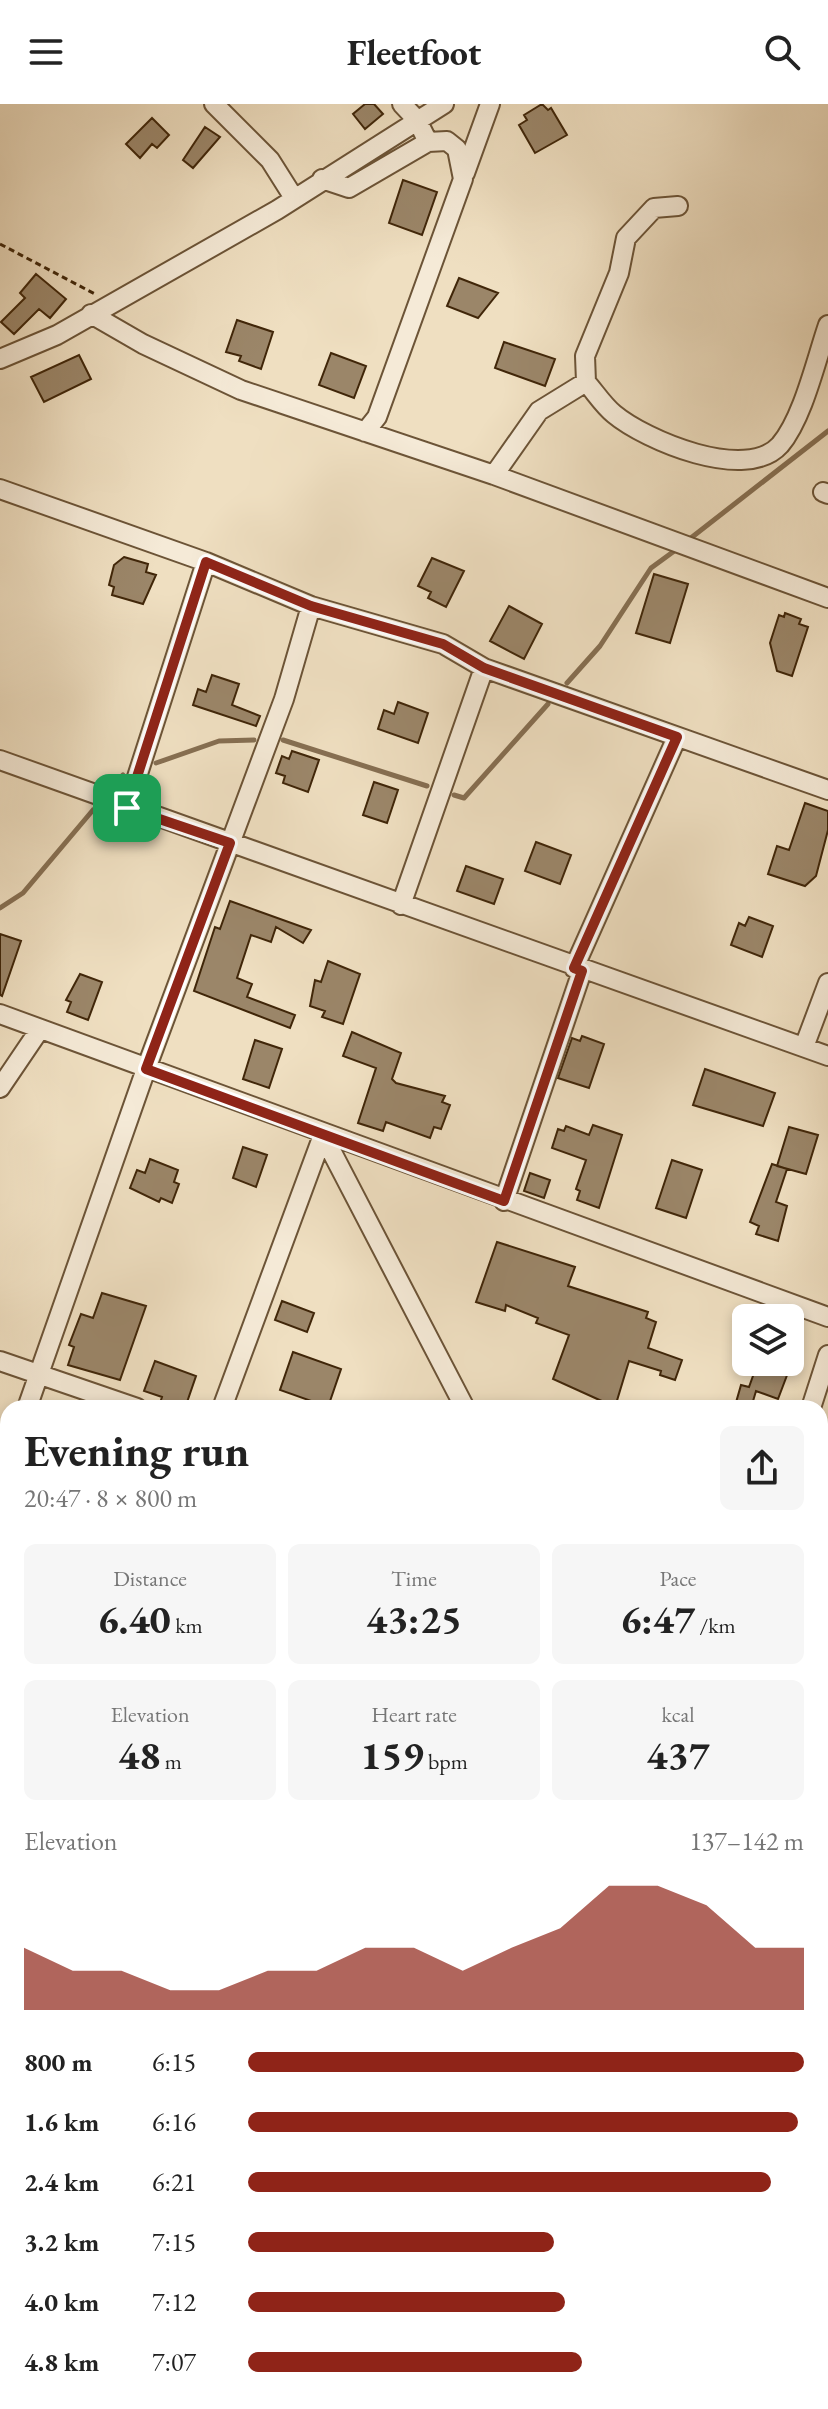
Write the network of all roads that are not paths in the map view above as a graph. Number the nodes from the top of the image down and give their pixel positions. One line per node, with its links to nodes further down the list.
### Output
1 (214, 104): 9 (street)
2 (402, 104): 5 (street)
3 (444, 104): 5 (street)
4 (490, 104): 8 (street)
5 (417, 120): 6 (street); 7 (street)
6 (428, 142): 7 (street); 8 (street)
7 (322, 179): 9 (street)
8 (463, 179): 15 (street)
9 (294, 198): 11 (street)
10 (678, 206): 14 (street)
11 (91, 314): 13 (street); 15 (street)
12 (828, 325): 14 (street)
13 (0, 359)
14 (586, 382): 16 (street)
15 (365, 432): 16 (street)
16 (494, 475): 19 (street)
17 (0, 489): 18 (street)
18 (206, 562): 20 (street); 25 (street)
19 (828, 598)
20 (311, 606): 21 (street); 26 (street)
21 (484, 668): 22 (street); 27 (street)
22 (677, 737): 24 (street); 28 (street)
23 (0, 760): 25 (street)
24 (828, 790)
25 (127, 808): 26 (street)
26 (230, 843): 27 (street); 34 (street)
27 (401, 905): 28 (street)
28 (578, 969): 32 (street); 37 (street)
29 (828, 983): 32 (street)
30 (0, 1014): 31 (street)
31 (40, 1029): 34 (street); 35 (street)
32 (804, 1047): 33 (street)
33 (828, 1056)
34 (146, 1069): 36 (street); 41 (street)
35 (0, 1088)
36 (323, 1135): 37 (street); 44 (street); 45 (street)
37 (504, 1201): 38 (street)
38 (828, 1317)
39 (828, 1355): 46 (street)
40 (0, 1361): 41 (street)
41 (40, 1373): 42 (street); 43 (street)
42 (30, 1400)
43 (115, 1400)
44 (225, 1400)
45 (461, 1400)
46 (814, 1400)

